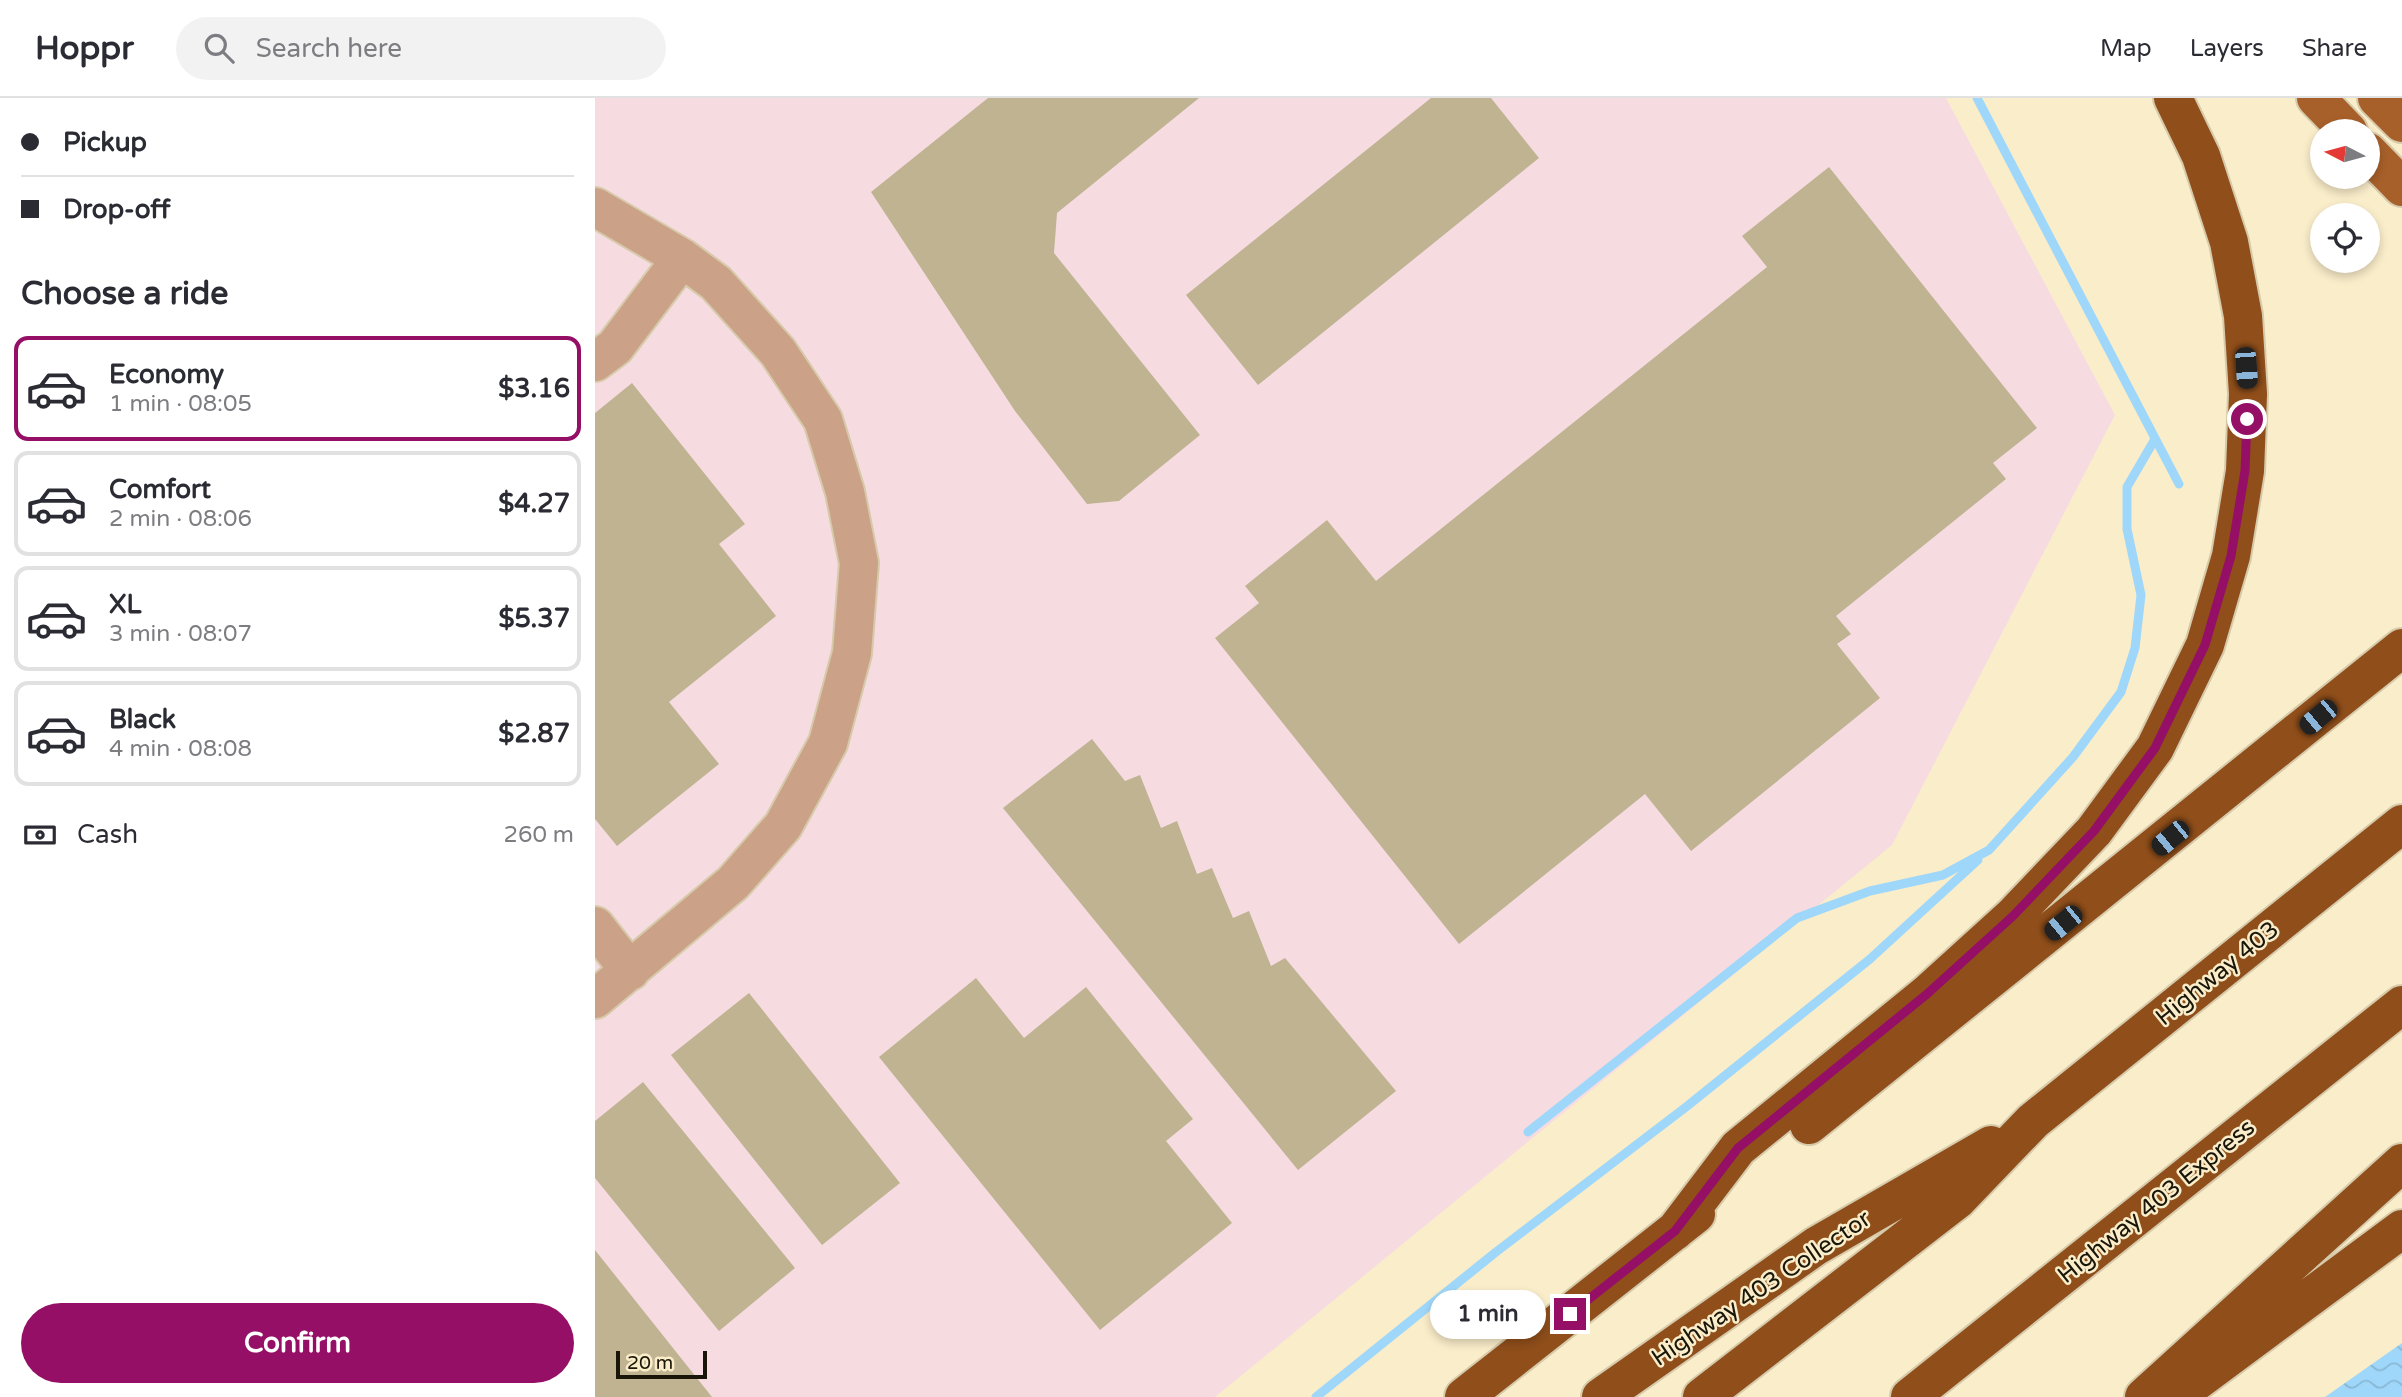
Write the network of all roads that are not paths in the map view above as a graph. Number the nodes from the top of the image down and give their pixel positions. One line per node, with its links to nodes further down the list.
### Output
1 (2173, 98): 20 (highway)
2 (2316, 98): 4 (main road)
3 (2377, 98): 5 (main road)
4 (2336, 119)
5 (2402, 123)
6 (2380, 164): 7 (main road)
7 (2402, 187)
8 (595, 207): 9 (street)
9 (681, 258): 10 (street); 14 (street)
10 (595, 362)
11 (2402, 648): 20 (highway)
12 (2402, 824): 17 (highway, Highway 403)
13 (595, 926): 14 (street)
14 (630, 971): 15 (street)
15 (595, 999)
16 (2402, 1005): 24 (highway, Highway 403 Express)
17 (2033, 1121): 22 (highway, Highway 403 Collector); 23 (highway)
18 (2402, 1163): 25 (highway)
19 (2402, 1229): 26 (highway)
20 (1675, 1231): 21 (highway)
21 (1464, 1397)
22 (1601, 1397)
23 (1702, 1397)
24 (1910, 1397)
25 (2144, 1397)
26 (2175, 1397)

